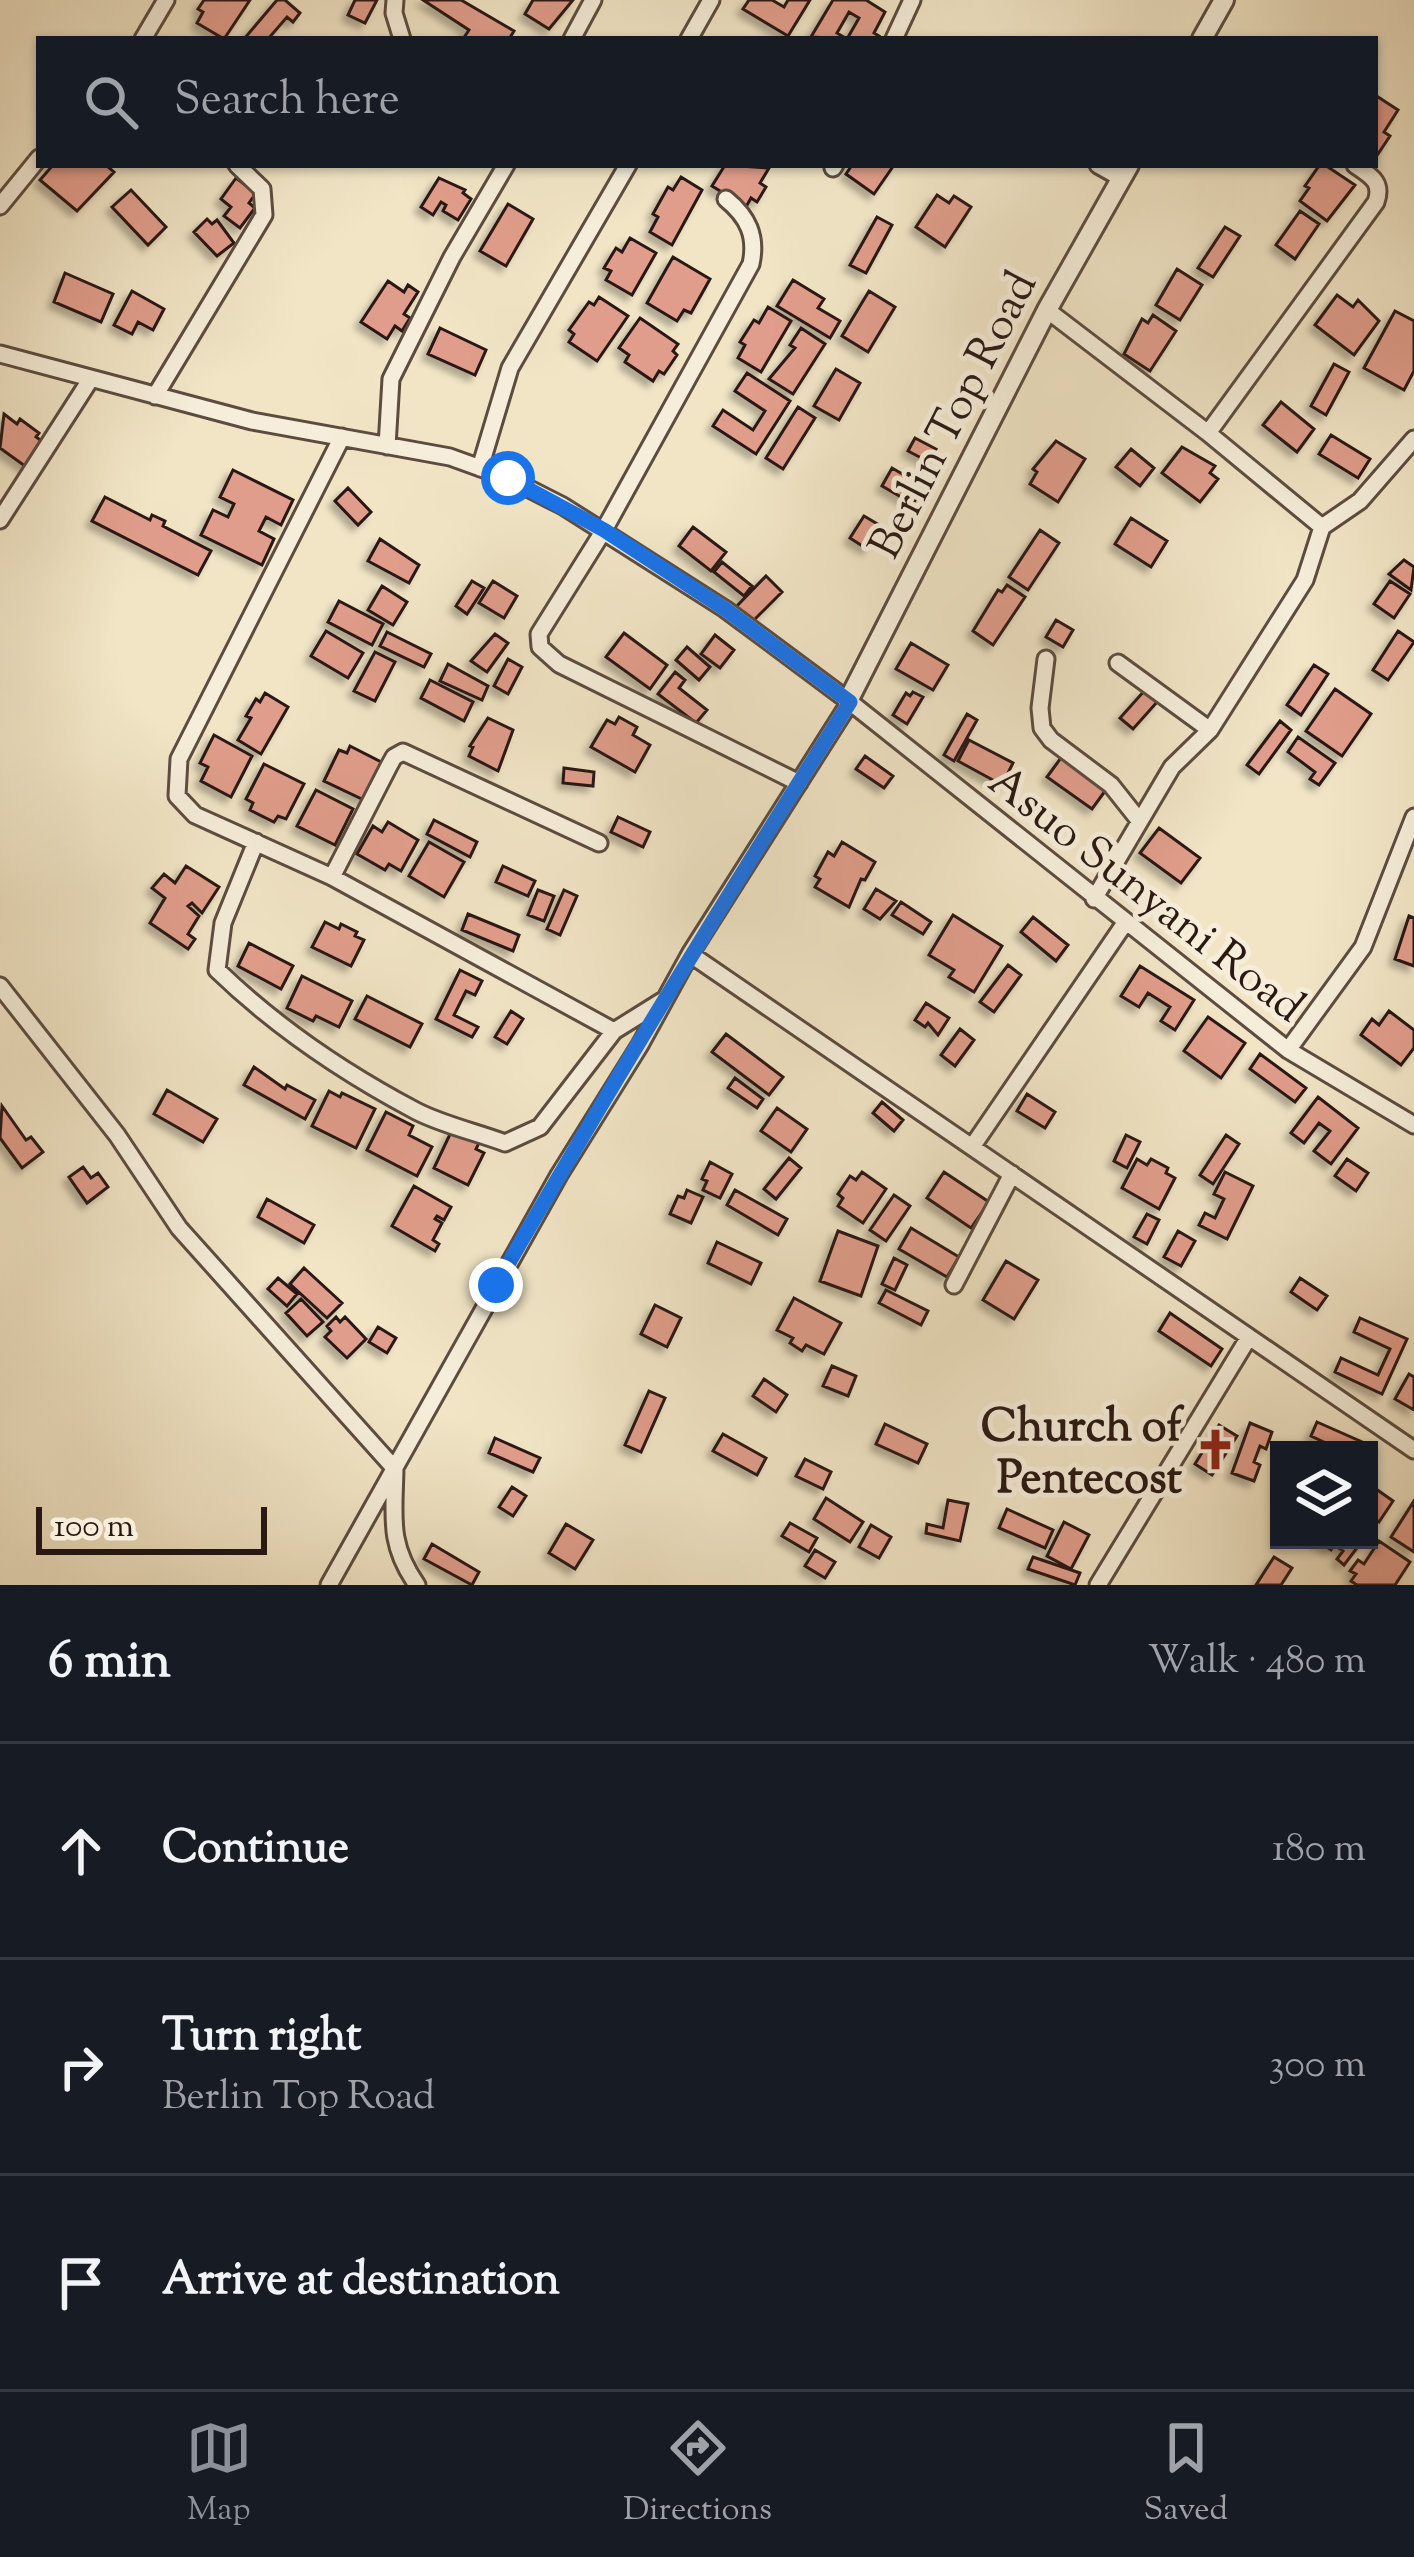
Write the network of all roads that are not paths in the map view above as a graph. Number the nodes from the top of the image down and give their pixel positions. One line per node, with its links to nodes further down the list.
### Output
1 (166, 0): 7 (street)
2 (395, 0): 8 (street)
3 (593, 0): 9 (street)
4 (711, 0): 10 (street)
5 (912, 0): 11 (street)
6 (1224, 0): 12 (street)
7 (145, 36)
8 (401, 36)
9 (574, 36)
10 (690, 36)
11 (895, 36)
12 (1204, 36)
13 (36, 162): 20 (street)
14 (240, 168): 24 (street)
15 (504, 168): 28 (street)
16 (626, 168): 29 (street)
17 (1358, 168): 25 (street)
18 (1125, 172): 21 (street, Berlin Top Road)
19 (726, 200): 32 (street)
20 (0, 206)
21 (1046, 310): 25 (street); 35 (street, Berlin Top Road)
22 (0, 355): 23 (street, Asuo Sunyani Road)
23 (90, 380): 24 (street, Asuo Sunyani Road); 30 (street)
24 (155, 396): 26 (street, Asuo Sunyani Road)
25 (1208, 433): 31 (street)
26 (342, 437): 28 (street, Asuo Sunyani Road); 40 (street)
27 (1414, 439): 31 (street)
28 (387, 446): 29 (street, Asuo Sunyani Road)
29 (480, 468): 32 (street, Asuo Sunyani Road)
30 (0, 520)
31 (1322, 527): 36 (street)
32 (604, 530): 35 (street, Asuo Sunyani Road); 37 (street)
33 (1046, 659): 39 (street)
34 (1118, 663): 36 (street)
35 (849, 702): 37 (street, Berlin Top Road); 43 (street, Asuo Sunyani Road)
36 (1210, 730): 39 (street)
37 (799, 783): 45 (street, Berlin Top Road)
38 (1414, 818): 49 (street)
39 (1138, 819): 43 (street)
40 (256, 842): 42 (street); 48 (street)
41 (599, 843): 42 (street)
42 (332, 877): 48 (street)
43 (1094, 898): 44 (street, Asuo Sunyani Road)
44 (1125, 922): 49 (street, Asuo Sunyani Road); 51 (street)
45 (690, 954): 47 (street, Berlin Top Road); 51 (street)
46 (0, 986): 56 (street)
47 (665, 1000): 48 (street); 56 (street, Berlin Top Road)
48 (614, 1031)
49 (1288, 1050): 50 (street, Asuo Sunyani Road)
50 (1414, 1125)
51 (972, 1147): 52 (street)
52 (1012, 1174): 53 (street); 54 (street)
53 (954, 1285)
54 (1249, 1336): 55 (street); 59 (street)
55 (1414, 1450)
56 (395, 1469): 57 (street, Berlin Top Road); 58 (street)
57 (329, 1585)
58 (417, 1585)
59 (1098, 1585)

